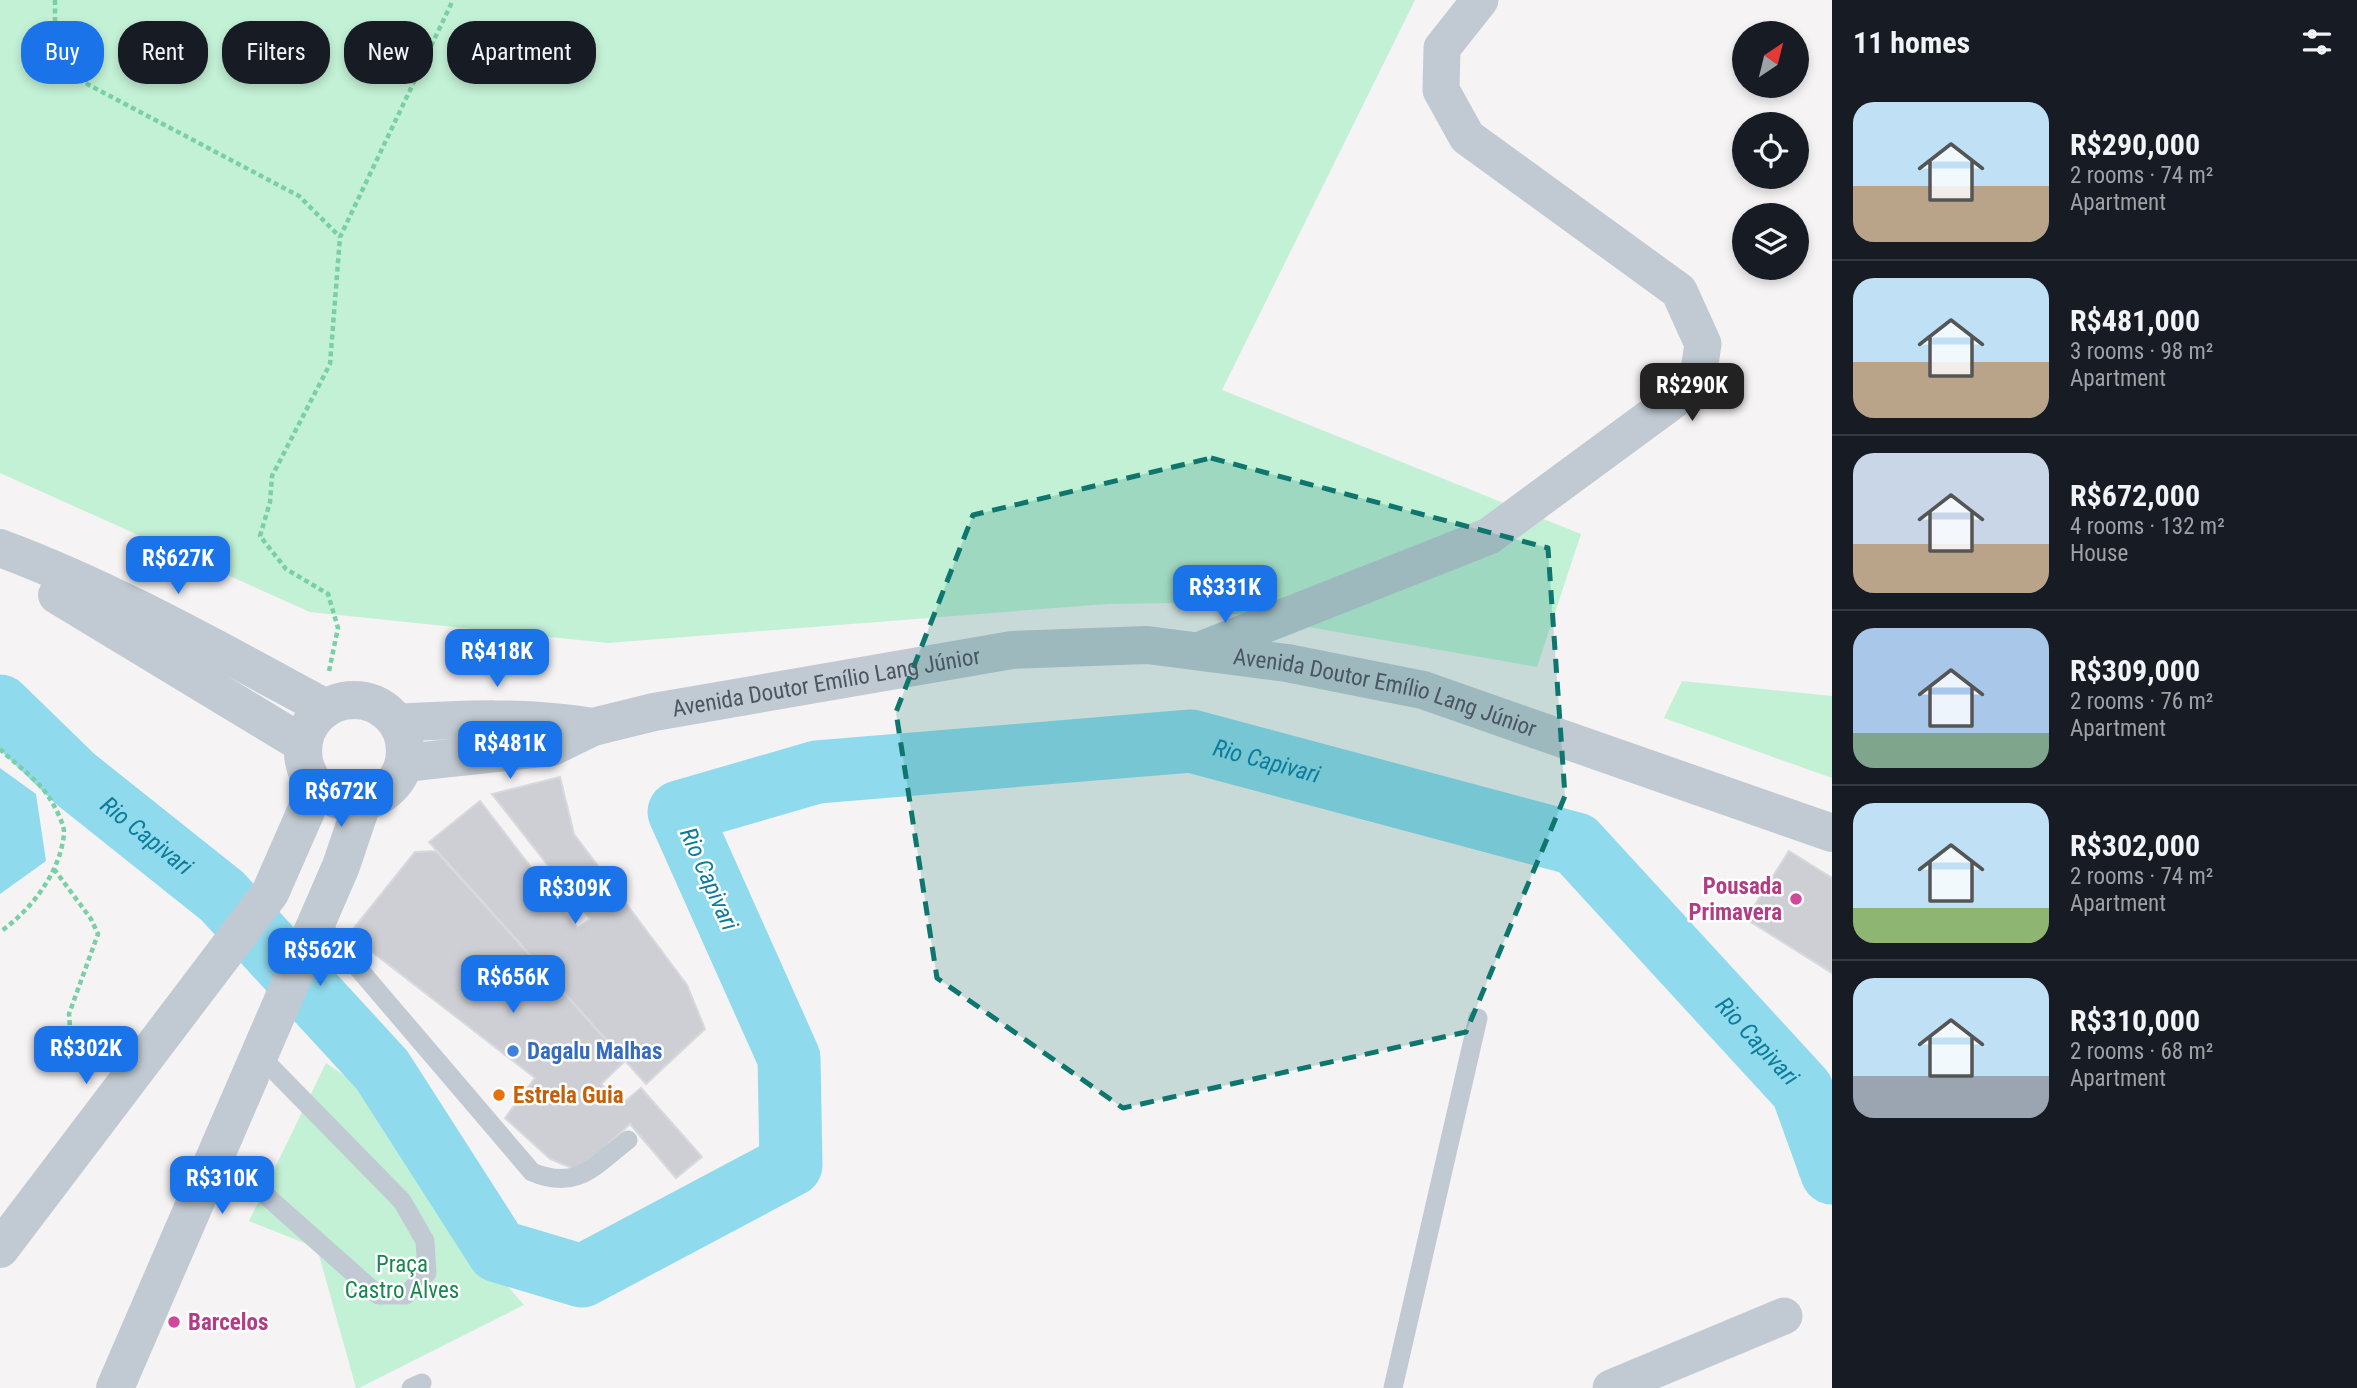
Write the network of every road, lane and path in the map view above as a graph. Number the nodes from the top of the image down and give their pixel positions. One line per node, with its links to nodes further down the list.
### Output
1 (55, 0): 4 (path)
2 (453, 0): 4 (path)
3 (1480, 0): 6 (street)
4 (340, 237): 7 (path)
5 (0, 549): 7 (street); 10 (street)
6 (1198, 651): 9 (street, Avenida Doutor Emílio Lang Júnior); 15 (street, Avenida Doutor Emílio Lang Júnior)
7 (335, 704): 8 (street); 10 (street)
8 (398, 723): 9 (street, Avenida Doutor Emílio Lang Júnior); 12 (street)
9 (593, 727): 12 (street, Avenida Doutor Emílio Lang Júnior)
10 (303, 744): 13 (street)
11 (0, 749): 16 (path)
12 (404, 763): 14 (street)
13 (317, 786): 14 (street); 21 (street)
14 (363, 801): 17 (street)
15 (1832, 833)
16 (54, 869): 18 (path); 21 (path)
17 (314, 926): 20 (street); 22 (lane)
18 (0, 932)
19 (1478, 1018): 27 (lane)
20 (260, 1056): 23 (street); 23 (lane)
21 (135, 1073): 24 (street)
22 (628, 1140)
23 (218, 1153): 26 (street)
24 (0, 1249)
25 (1784, 1316): 28 (street)
26 (115, 1388)
27 (1393, 1388)
28 (1611, 1388)

